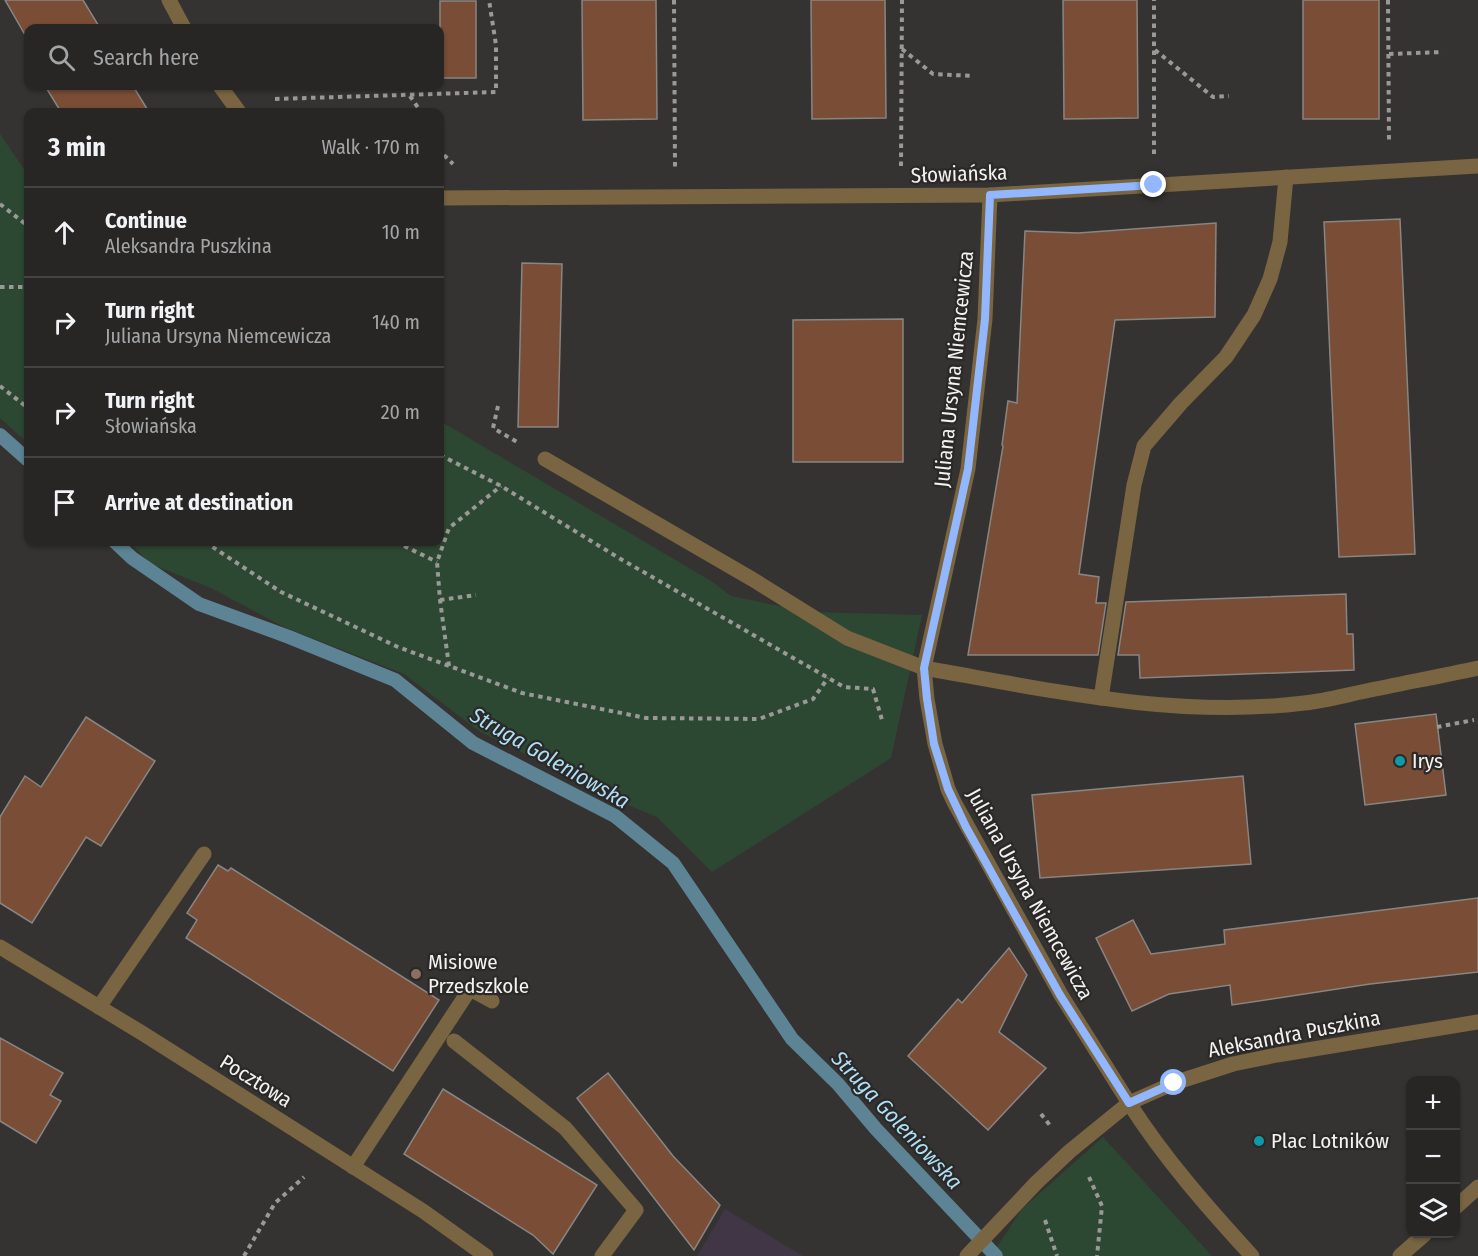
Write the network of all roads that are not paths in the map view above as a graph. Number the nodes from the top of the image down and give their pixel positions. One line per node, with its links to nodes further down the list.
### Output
1 (169, 0): 2 (street)
2 (182, 24)
3 (223, 90): 4 (street)
4 (236, 108)
5 (1478, 166): 6 (street, Słowiańska)
6 (1286, 177): 7 (street, Słowiańska); 12 (street)
7 (990, 195): 8 (street, Słowiańska); 10 (street, Juliana Ursyna Niemcewicza)
8 (444, 198)
9 (545, 459): 10 (street)
10 (924, 668): 12 (street); 19 (street, Juliana Ursyna Niemcewicza)
11 (1478, 668): 12 (street)
12 (1101, 698)
13 (204, 854): 16 (street)
14 (0, 947): 16 (street, Pocztowa)
15 (492, 1001): 20 (street)
16 (99, 1007): 20 (street, Pocztowa)
17 (1478, 1022): 19 (street, Aleksandra Puszkina)
18 (454, 1041): 25 (street)
19 (1129, 1103): 26 (street, Aleksandra Puszkina); 27 (street)
20 (353, 1167): 24 (street, Pocztowa)
21 (1478, 1187): 22 (street)
22 (1460, 1203)
23 (1420, 1238): 28 (street)
24 (486, 1256)
25 (602, 1256)
26 (967, 1256)
27 (1252, 1256)
28 (1400, 1256)

